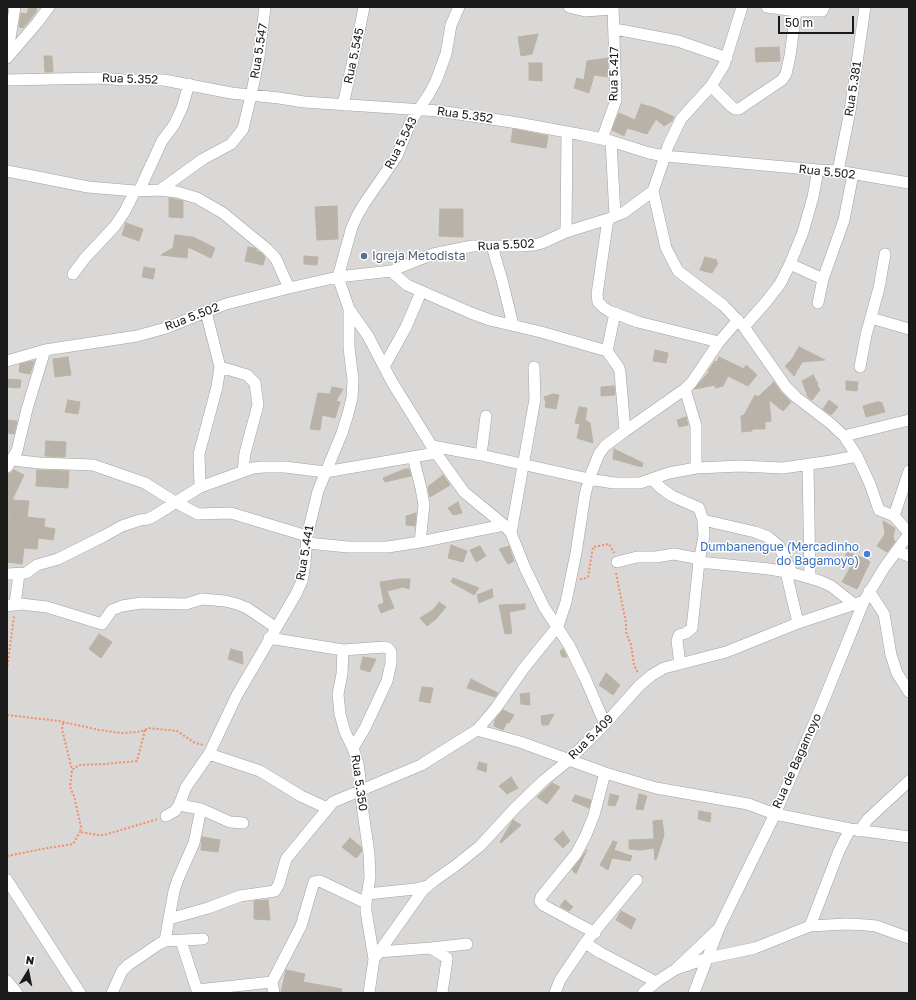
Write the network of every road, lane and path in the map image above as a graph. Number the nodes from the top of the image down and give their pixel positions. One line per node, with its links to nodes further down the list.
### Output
1 (15, 7): 14 (street)
2 (49, 7): 14 (street)
3 (265, 7): 19 (street, Rua 5.547)
4 (364, 7): 20 (street, Rua 5.545)
5 (459, 7): 21 (street, Rua 5.543)
6 (569, 7): 11 (street)
7 (742, 7): 15 (street)
8 (767, 7): 12 (street)
9 (824, 7): 12 (street)
10 (865, 7): 27 (street, Rua 5.381)
11 (613, 8): 13 (street, Rua 5.417)
12 (796, 11): 18 (street)
13 (615, 29): 15 (street); 23 (street, Rua 5.417)
14 (7, 57)
15 (727, 58): 18 (street)
16 (7, 80): 17 (street, Rua 5.352)
17 (189, 84): 19 (street, Rua 5.352); 31 (street)
18 (710, 86): 24 (street)
19 (257, 96): 20 (street, Rua 5.352); 30 (street, Rua 5.547)
20 (343, 105): 21 (street, Rua 5.352)
21 (419, 109): 22 (street, Rua 5.352); 40 (street, Rua 5.543)
22 (567, 132): 23 (street, Rua 5.352); 34 (street)
23 (606, 140): 24 (street, Rua 5.352); 33 (street)
24 (665, 156): 25 (street, Rua 5.502); 32 (street)
25 (818, 170): 27 (street, Rua 5.502); 37 (street)
26 (7, 171): 31 (street)
27 (838, 171): 28 (street, Rua 5.502)
28 (853, 174): 29 (street, Rua 5.502); 41 (street)
29 (909, 183)
30 (160, 190): 31 (street); 42 (street)
31 (137, 191): 39 (street)
32 (653, 191): 33 (street, Rua 5.502); 49 (street)
33 (611, 218): 34 (street, Rua 5.502); 47 (street)
34 (566, 232): 35 (street, Rua 5.502)
35 (492, 246): 38 (street, Rua 5.502); 50 (street)
36 (885, 254): 48 (street)
37 (790, 264): 41 (street); 49 (street)
38 (391, 271): 40 (street, Rua 5.502); 43 (street)
39 (73, 274)
40 (338, 277): 42 (street, Rua 5.502); 45 (street)
41 (823, 279): 44 (street)
42 (289, 288): 46 (street, Rua 5.502)
43 (421, 292): 50 (street); 56 (street)
44 (818, 303)
45 (348, 308): 56 (street); 75 (street, Rua 5.441)
46 (206, 312): 53 (street, Rua 5.502); 57 (street)
47 (615, 314): 52 (street); 54 (street)
48 (871, 318): 51 (street); 59 (street)
49 (741, 324): 52 (street); 64 (street)
50 (513, 325): 54 (street)
51 (909, 329)
52 (719, 342): 60 (street)
53 (45, 350): 55 (street, Rua 5.502); 69 (street)
54 (607, 350): 63 (street)
55 (7, 361)
56 (384, 365): 65 (street)
57 (220, 367): 73 (street); 78 (street)
58 (534, 367): 70 (street)
59 (860, 367)
60 (685, 389): 63 (street); 72 (street)
61 (486, 416): 66 (street)
62 (909, 420): 64 (street)
63 (625, 431): 76 (street)
64 (844, 436): 67 (street)
65 (434, 450): 66 (street); 68 (street); 82 (street)
66 (481, 455): 70 (street)
67 (857, 456): 71 (street); 80 (street)
68 (413, 457): 75 (street); 85 (street)
69 (10, 463): 79 (street)
70 (524, 464): 76 (street); 82 (street)
71 (808, 465): 72 (street); 94 (street)
72 (696, 468): 77 (street)
73 (243, 471): 75 (street); 78 (street)
74 (909, 471): 80 (street)
75 (325, 472): 84 (street, Rua 5.441)
76 (589, 479): 77 (street); 93 (street)
77 (652, 479): 81 (street)
78 (200, 487): 79 (street)
79 (175, 502): 84 (street); 92 (street)
80 (894, 516): 83 (street)
81 (703, 520): 89 (street); 90 (street)
82 (507, 529): 85 (street); 98 (street)
83 (909, 533): 86 (street, Rua de Bagamoyo)
84 (307, 539): 85 (street); 99 (street, Rua 5.441)
85 (420, 542)
86 (896, 551): 87 (street); 95 (street, Rua de Bagamoyo)
87 (909, 556)
88 (617, 562): 89 (street); 93 (path); 104 (path)
89 (699, 562): 90 (street); 102 (street)
90 (789, 572): 94 (street); 97 (street)
91 (7, 574): 92 (street)
92 (19, 574): 96 (street)
93 (571, 577): 98 (street)
94 (810, 578): 95 (street)
95 (862, 599): 97 (street, Rua 5.409); 105 (street); 121 (street, Rua de Bagamoyo)
96 (11, 605): 99 (street); 103 (path)
97 (798, 623): 102 (street, Rua 5.409)
98 (558, 626): 108 (street); 110 (street)
99 (276, 627): 100 (street, Rua 5.441)
100 (269, 638): 101 (street); 112 (street, Rua 5.441)
101 (343, 650): 111 (street, Rua 5.350); 111 (street)
102 (680, 664): 104 (street, Rua 5.409)
103 (7, 670)
104 (644, 682): 108 (street, Rua 5.409)
105 (909, 692)
106 (7, 715): 109 (path)
107 (63, 723): 114 (path)
108 (605, 724): 113 (street, Rua 5.409)
109 (145, 730): 112 (path); 114 (path)
110 (477, 730): 113 (street); 117 (street)
111 (353, 748): 117 (street, Rua 5.350)
112 (210, 750): 118 (street, Rua 5.441); 119 (street)
113 (569, 760): 115 (street); 130 (street, Rua 5.409)
114 (72, 770): 125 (path)
115 (605, 773): 121 (street); 135 (street)
116 (909, 781): 124 (street)
117 (360, 790): 119 (street); 131 (street, Rua 5.350)
118 (179, 805): 120 (street); 122 (street, Rua 5.441)
119 (327, 808): 132 (street)
120 (201, 809): 123 (street); 132 (street)
121 (775, 814): 124 (street); 134 (street, Rua de Bagamoyo)
122 (166, 816): 125 (path)
123 (243, 824)
124 (854, 830): 126 (street); 133 (street)
125 (80, 832): 127 (path)
126 (909, 836)
127 (7, 856)
128 (7, 880): 151 (street)
129 (637, 880): 135 (street)
130 (428, 886): 131 (street); 143 (street, Rua 5.409)
131 (367, 899): 143 (street, Rua 5.350); 148 (street)
132 (169, 919): 138 (street)
133 (810, 926): 136 (street); 144 (street)
134 (719, 928): 144 (street, Rua de Bagamoyo); 145 (street)
135 (595, 933): 140 (street)
136 (909, 938)
137 (203, 939): 139 (street)
138 (165, 941): 139 (street); 152 (street)
139 (180, 941): 149 (street)
140 (585, 943): 147 (street); 155 (street)
141 (466, 944): 142 (street)
142 (431, 948): 143 (street); 154 (street)
143 (376, 955): 153 (street, Rua 5.350)
144 (708, 958): 145 (street); 157 (street, Rua de Bagamoyo)
145 (676, 969): 147 (street)
146 (7, 981): 150 (street)
147 (656, 982): 156 (street)
148 (273, 988): 149 (street)
149 (197, 991)
150 (17, 993)
151 (80, 993)
152 (112, 993)
153 (369, 993)
154 (442, 993)
155 (555, 993)
156 (643, 993)
157 (694, 993)

